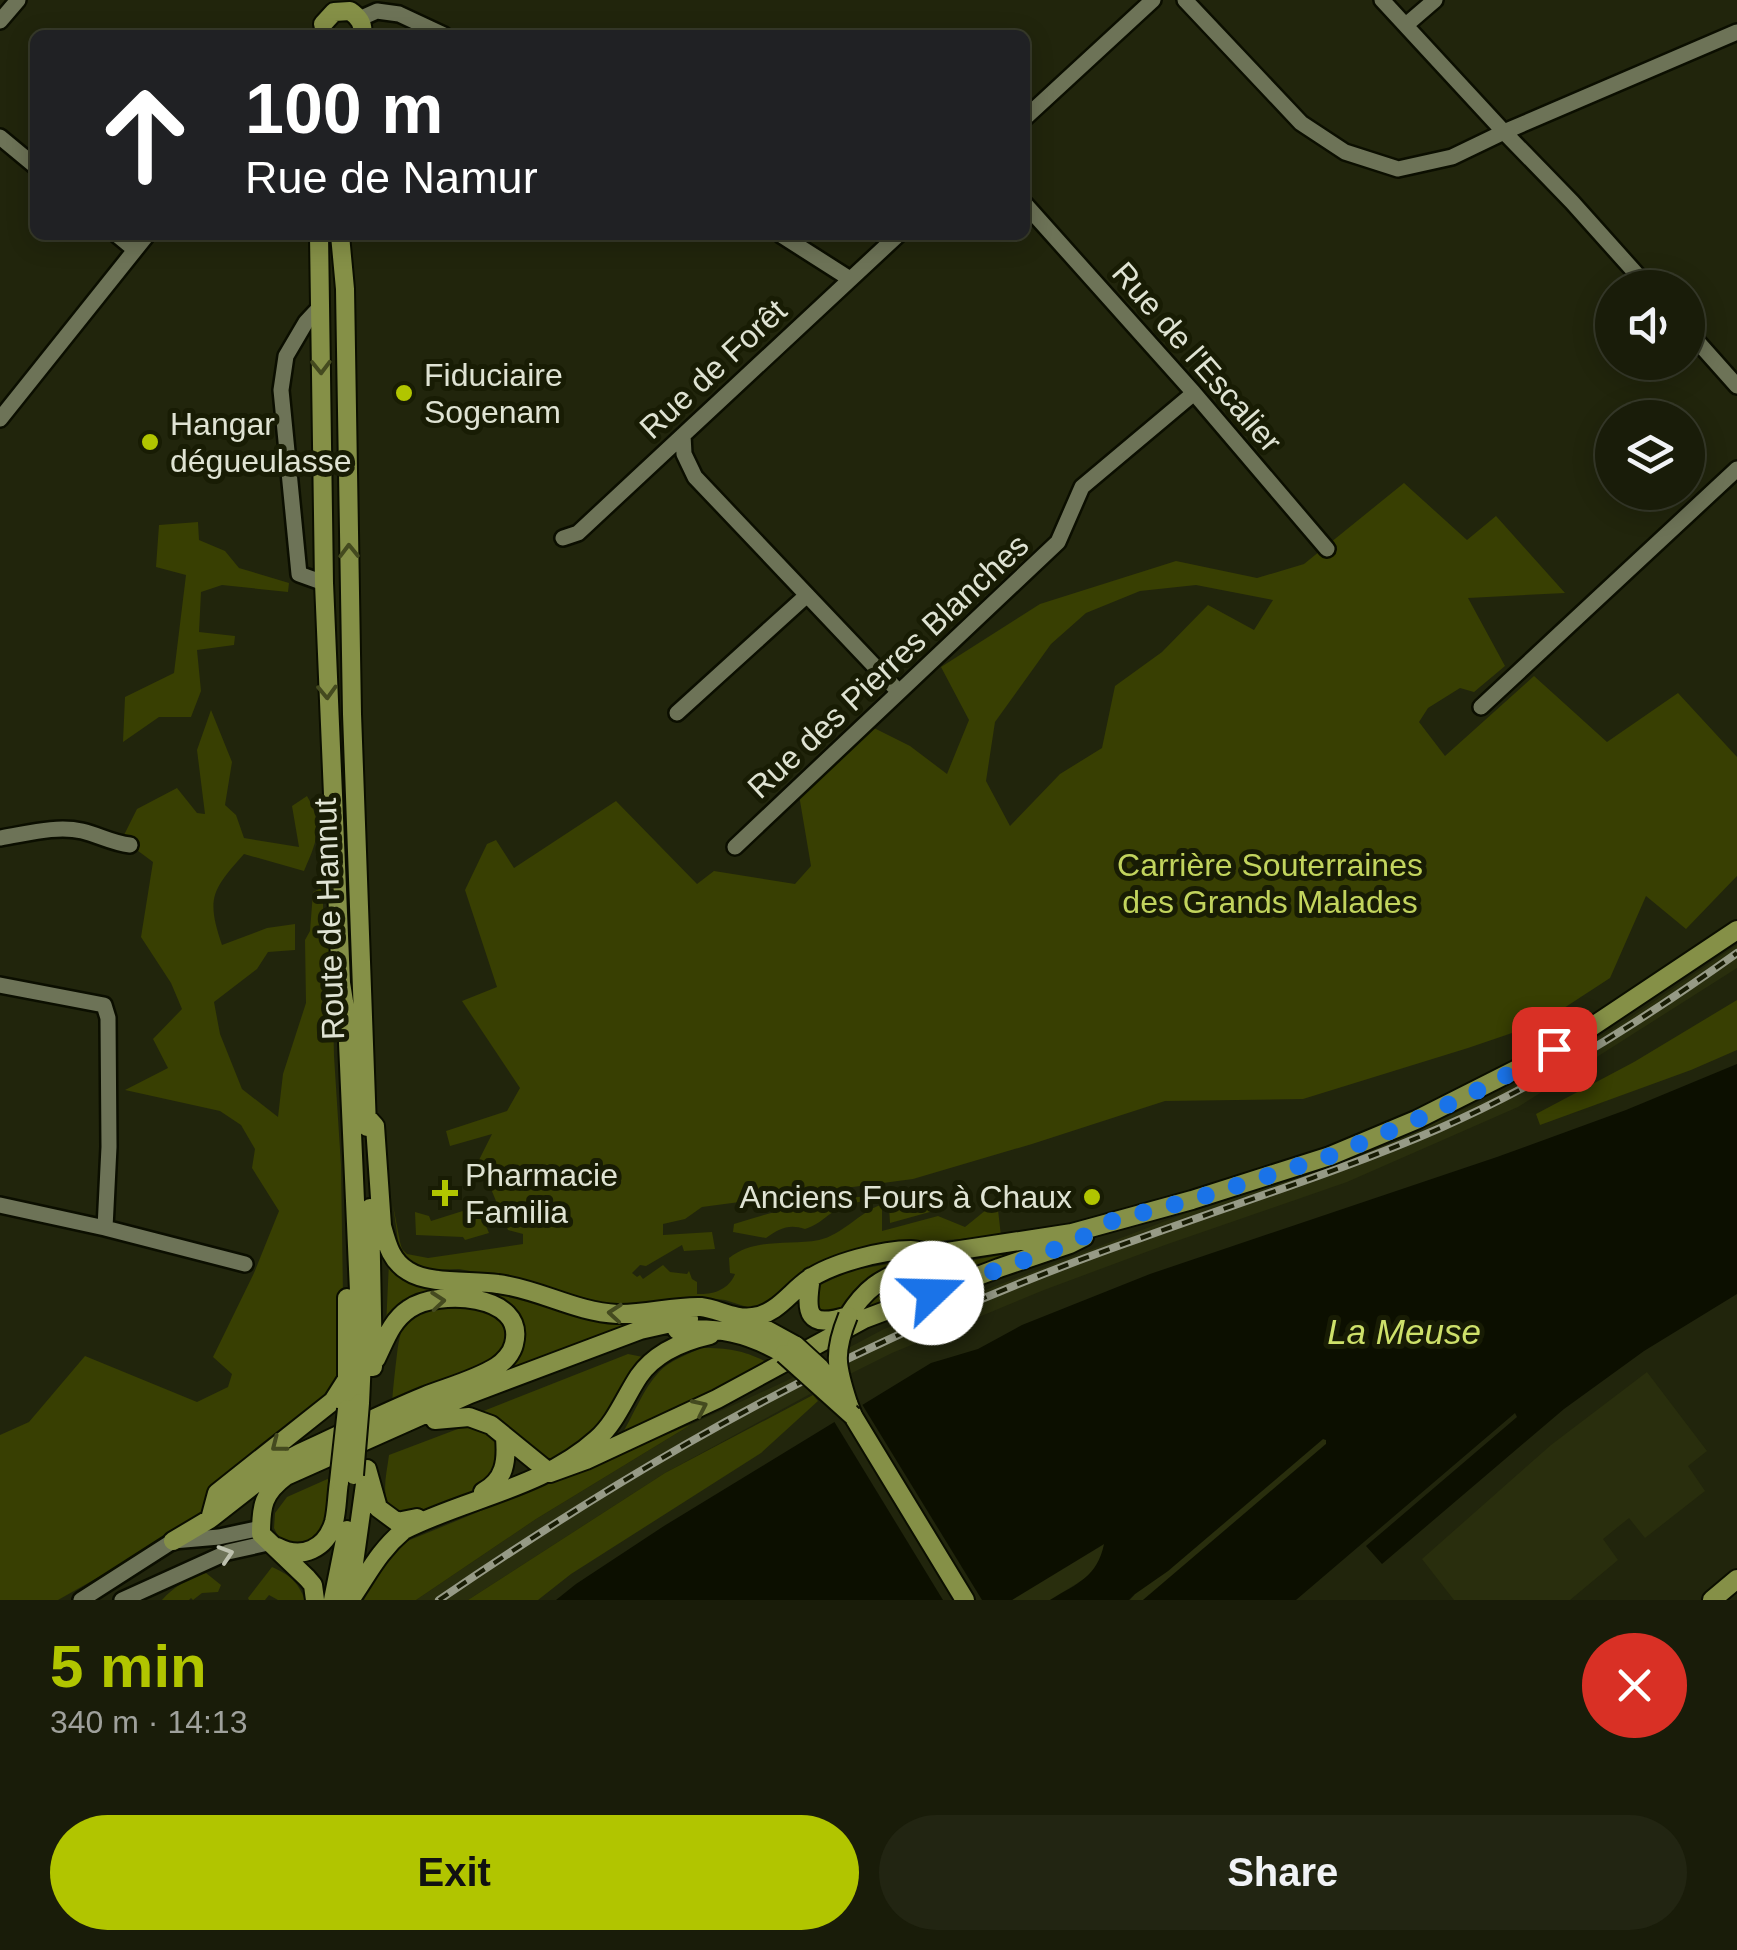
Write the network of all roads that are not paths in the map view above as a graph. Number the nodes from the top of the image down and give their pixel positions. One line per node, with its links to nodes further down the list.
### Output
1 (18, 0): 8 (street)
2 (323, 0): 10 (main road)
3 (1153, 0): 13 (street)
4 (1185, 0): 14 (street)
5 (1382, 0): 9 (street)
6 (1434, 0): 9 (street)
7 (359, 17): 10 (main road); 11 (street)
8 (0, 21)
9 (1406, 26): 14 (street)
10 (322, 30)
11 (433, 30)
12 (1737, 32): 14 (street)
13 (1030, 113)
14 (1504, 132): 25 (street)
15 (0, 137): 16 (street)
16 (30, 162)
17 (1030, 210): 30 (street, Rue de l'Escalier)
18 (123, 240): 24 (street)
19 (143, 240): 24 (street)
20 (319, 240): 27 (main road, Route de Hannut)
21 (341, 240): 47 (main road, Route de Hannut, one-way to 21)
22 (789, 240): 26 (street)
23 (893, 240): 26 (street, Rue de Forêt)
24 (134, 250): 31 (street)
25 (1632, 270)
26 (850, 279): 32 (street, Rue de Forêt)
27 (320, 306): 36 (main road, Route de Hannut, one-way to 36); 36 (street)
28 (1705, 350): 29 (street)
29 (1737, 386)
30 (1194, 393): 35 (street, Rue de l'Escalier); 38 (street, Rue des Pierres Blanches)
31 (0, 418)
32 (682, 435): 34 (street, Rue de Forêt); 37 (street)
33 (1737, 469): 39 (street)
34 (563, 538)
35 (1327, 549)
36 (324, 583): 45 (main road, Route de Hannut, one-way to 45)
37 (806, 596): 38 (street); 40 (street)
38 (898, 692): 43 (street, Rue des Pierres Blanches)
39 (1481, 708)
40 (677, 714)
41 (0, 838): 42 (street)
42 (130, 845)
43 (735, 847)
44 (1737, 930): 49 (main road)
45 (341, 983): 62 (main road); 63 (main road, Route de Hannut)
46 (0, 985): 50 (street)
47 (366, 1116): 51 (main road); 56 (main road, Route de Hannut)
48 (0, 1205): 50 (street)
49 (1114, 1220): 52 (main road); 68 (main road, one-way to 49)
50 (105, 1228): 53 (street)
51 (386, 1242): 56 (main road); 58 (main road, one-way to 51)
52 (934, 1254): 54 (main road); 57 (main road)
53 (244, 1264)
54 (812, 1277): 55 (main road); 57 (main road)
55 (789, 1297): 58 (main road); 60 (main road)
56 (373, 1302): 61 (main road, Route de Hannut)
57 (848, 1316): 64 (main road, bridge)
58 (745, 1318): 60 (main road); 70 (main road)
59 (724, 1331): 60 (main road); 65 (main road); 68 (main road)
60 (787, 1345): 64 (main road, bridge)
61 (374, 1364): 63 (main road, Route de Hannut); 67 (main road, one-way to 67)
62 (348, 1379): 63 (main road); 72 (main road, one-way to 72)
63 (360, 1403): 69 (main road, bridge)
64 (851, 1410): 85 (main road)
65 (436, 1420): 66 (main road); 71 (main road)
66 (505, 1438): 68 (main road); 69 (main road)
67 (300, 1453): 70 (main road); 72 (main road)
68 (550, 1472): 84 (main road)
69 (353, 1475): 73 (main road); 83 (main road); 84 (main road)
70 (286, 1476): 71 (main road)
71 (268, 1494): 73 (main road)
72 (210, 1518): 74 (main road)
73 (264, 1535): 74 (street); 77 (street, one-way to 73); 82 (main road)
74 (173, 1541): 75 (street)
75 (156, 1552): 76 (street); 77 (street)
76 (126, 1572): 80 (street); 81 (street)
77 (181, 1573): 81 (street)
78 (1737, 1578): 86 (main road)
79 (1737, 1594): 87 (main road)
80 (81, 1600)
81 (122, 1600)
82 (314, 1600)
83 (332, 1600)
84 (347, 1600)
85 (965, 1600)
86 (1712, 1600)
87 (1730, 1600)

